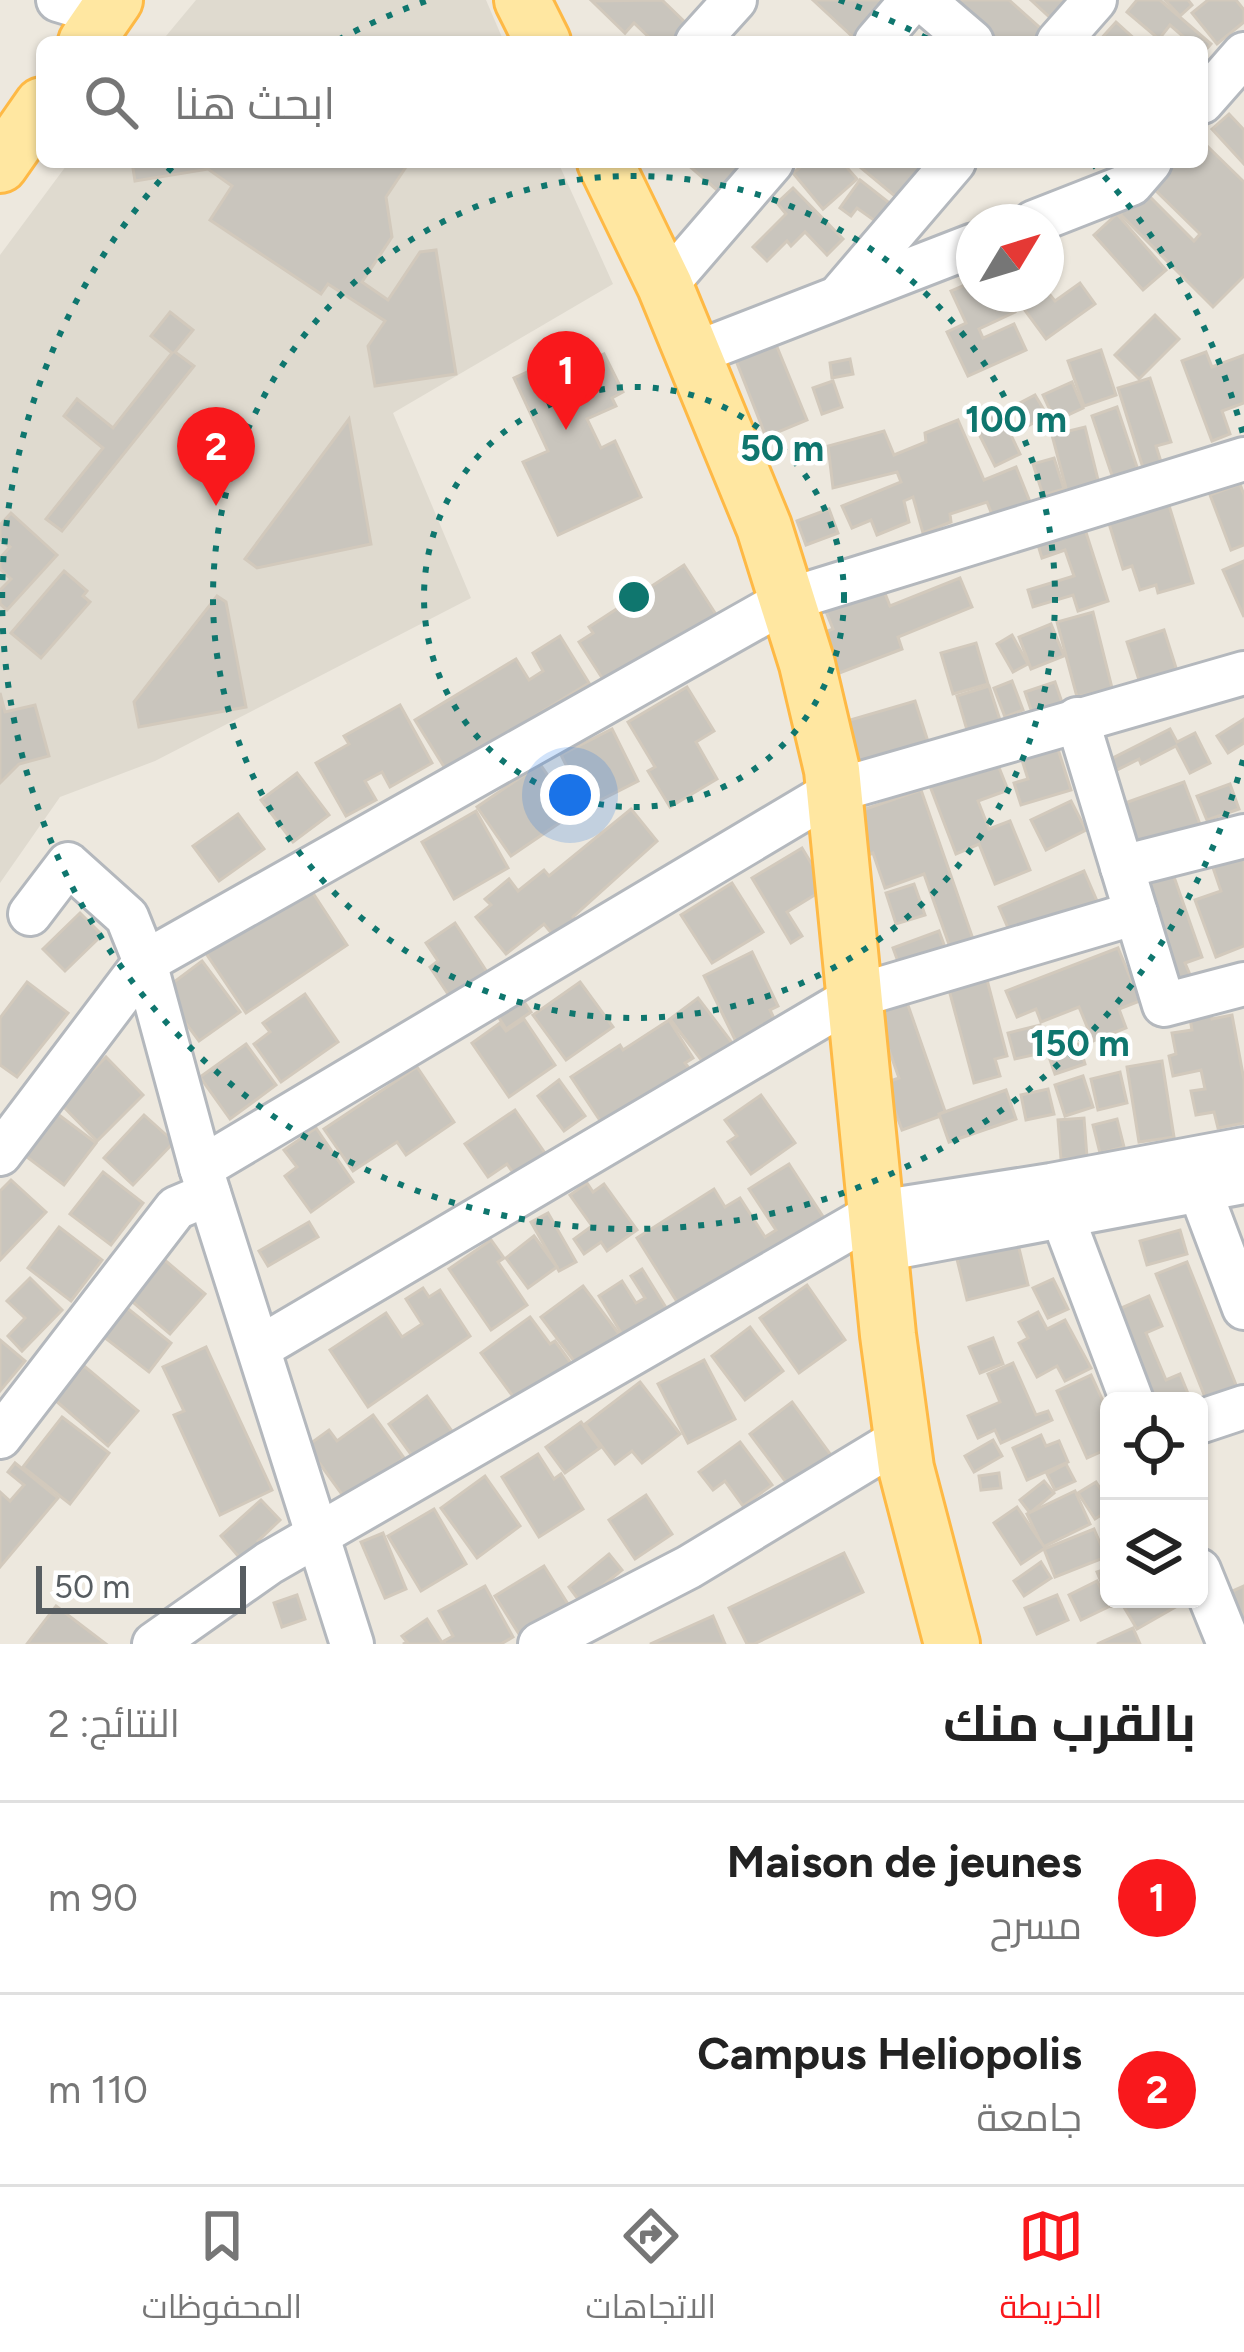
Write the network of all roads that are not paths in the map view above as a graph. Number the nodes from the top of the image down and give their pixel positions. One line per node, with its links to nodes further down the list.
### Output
1 (522, 0): 6 (main road)
2 (735, 0): 7 (street)
3 (912, 0): 8 (street)
4 (922, 0): 9 (street)
5 (1095, 0): 10 (street)
6 (540, 36)
7 (702, 36)
8 (881, 36)
9 (965, 36)
10 (1063, 36)
11 (1244, 54): 12 (street)
12 (1208, 95)
13 (36, 114): 14 (main road)
14 (0, 165)
15 (608, 168): 21 (main road)
16 (767, 168): 21 (street)
17 (949, 168): 22 (street)
18 (1129, 170): 19 (street)
19 (1064, 206)
20 (956, 252): 22 (street)
21 (665, 286): 23 (main road)
22 (837, 298): 23 (street)
23 (693, 354): 25 (main road)
24 (1244, 460): 25 (street)
25 (787, 600): 28 (main road); 33 (street)
26 (1244, 673): 27 (street)
27 (1077, 719): 28 (street); 30 (street)
28 (834, 790): 35 (main road); 38 (street)
29 (1244, 836): 30 (street)
30 (1122, 867): 31 (street)
31 (1136, 913): 34 (street); 35 (street)
32 (30, 914): 33 (street)
33 (145, 962): 37 (street); 38 (street)
34 (1244, 984)
35 (856, 996): 42 (main road); 44 (street)
36 (1244, 1149): 41 (street)
37 (0, 1154)
38 (205, 1181): 44 (street); 48 (street)
39 (1244, 1182): 40 (street)
40 (1200, 1191): 41 (street); 43 (street)
41 (1058, 1200): 42 (street); 45 (street)
42 (879, 1231): 49 (main road); 50 (street)
43 (1244, 1308)
44 (260, 1348): 50 (street)
45 (1129, 1392)
46 (1244, 1407): 47 (street)
47 (1208, 1419)
48 (0, 1437)
49 (902, 1438): 54 (street); 55 (main road)
50 (319, 1535): 52 (street); 53 (street)
51 (1208, 1592): 56 (street)
52 (154, 1644)
53 (352, 1644)
54 (540, 1644)
55 (952, 1644)
56 (1229, 1644)

